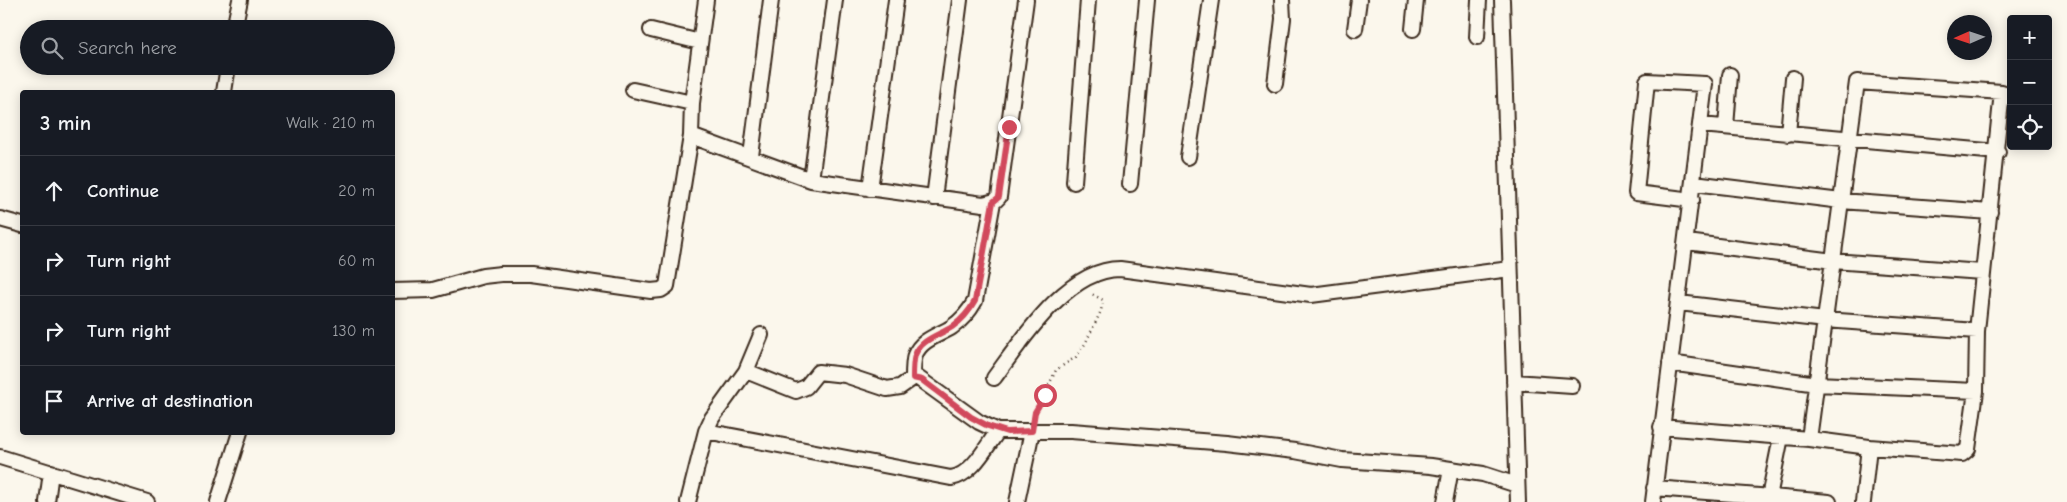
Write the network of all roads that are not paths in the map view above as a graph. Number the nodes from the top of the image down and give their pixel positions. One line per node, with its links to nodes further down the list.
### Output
1 (240, 0): 16 (street)
2 (706, 0): 21 (street)
3 (771, 0): 35 (street)
4 (835, 0): 37 (street)
5 (896, 0): 41 (street)
6 (960, 0): 42 (street)
7 (1026, 0): 45 (street)
8 (1088, 0): 38 (street)
9 (1147, 0): 40 (street)
10 (1210, 0): 36 (street)
11 (1282, 0): 25 (street)
12 (1359, 0): 17 (street)
13 (1416, 0): 18 (street)
14 (1479, 0): 20 (street)
15 (1502, 0): 51 (street)
16 (236, 20)
17 (1355, 29)
18 (1413, 29)
19 (651, 30): 21 (street)
20 (1477, 37)
21 (700, 42): 28 (street)
22 (1730, 74): 30 (street)
23 (227, 75): 26 (street)
24 (1793, 78): 31 (street)
25 (1275, 84)
26 (224, 90)
27 (633, 90): 28 (street)
28 (692, 103): 32 (street)
29 (1701, 125): 30 (street); 39 (street); 43 (street)
30 (1726, 127): 31 (street)
31 (1788, 134): 33 (street)
32 (691, 136): 35 (street); 53 (street)
33 (1849, 140): 34 (street); 34 (street); 44 (street)
34 (1998, 152): 46 (street)
35 (751, 156): 37 (street)
36 (1188, 157)
37 (810, 180): 41 (street)
38 (1074, 182)
39 (1694, 183): 43 (street); 44 (street)
40 (1130, 184)
41 (870, 189): 42 (street)
42 (934, 198): 45 (street)
43 (1692, 200): 49 (street)
44 (1841, 201): 46 (street); 50 (street)
45 (993, 202): 60 (street)
46 (1990, 212): 52 (street)
47 (0, 218): 48 (street)
48 (20, 224)
49 (1687, 242): 50 (street); 54 (street)
50 (1833, 261): 52 (street); 55 (street)
51 (1510, 269): 61 (street); 62 (street)
52 (1982, 272): 56 (street)
53 (395, 291)
54 (1679, 304): 55 (street); 58 (street)
55 (1825, 320): 56 (street); 63 (street)
56 (1976, 331): 65 (street)
57 (762, 335): 59 (street)
58 (1670, 363): 63 (street); 66 (street)
59 (746, 371): 60 (street); 68 (street)
60 (913, 378): 67 (street)
61 (994, 378)
62 (1514, 382): 64 (street); 77 (street)
63 (1817, 384): 65 (street); 72 (street)
64 (1572, 386)
65 (1976, 391): 73 (street)
66 (1661, 427): 71 (street); 79 (street)
67 (998, 430): 68 (street); 69 (street)
68 (706, 431): 84 (street)
69 (1032, 431): 75 (street); 85 (street)
70 (239, 435): 83 (street)
71 (1781, 437): 72 (street); 80 (street)
72 (1809, 439): 73 (street)
73 (1869, 447): 89 (street)
74 (0, 457): 76 (street)
75 (1451, 469): 77 (street); 86 (street)
76 (51, 472): 78 (street); 81 (street)
77 (1517, 485): 87 (street)
78 (103, 495): 82 (street)
79 (1654, 495): 80 (street)
80 (1762, 498): 88 (street)
81 (47, 502)
82 (147, 502)
83 (218, 502)
84 (688, 502)
85 (1018, 502)
86 (1445, 502)
87 (1518, 502)
88 (1829, 502)
89 (1863, 502)

